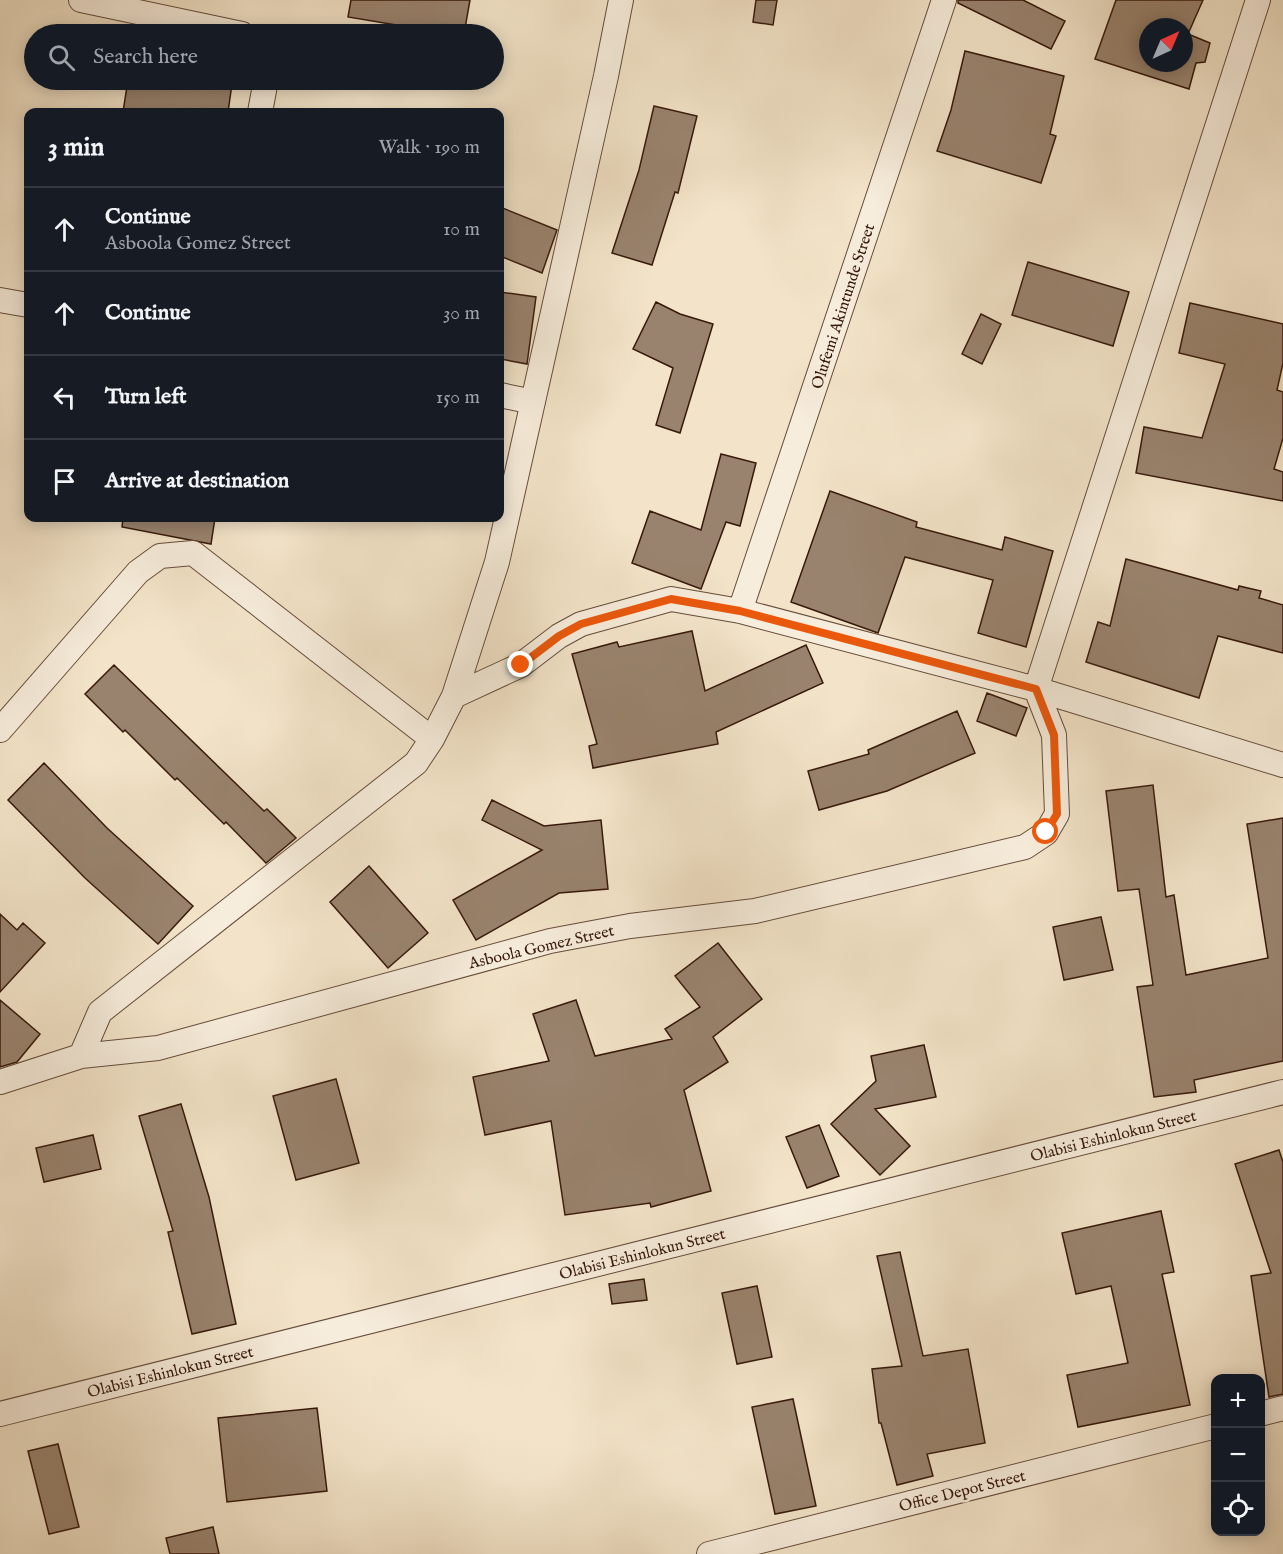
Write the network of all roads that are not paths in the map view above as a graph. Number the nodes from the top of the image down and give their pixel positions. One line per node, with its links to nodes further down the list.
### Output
1 (81, 0): 5 (street)
2 (621, 0): 11 (street)
3 (944, 0): 12 (street, Olufemi Akintunde Street)
4 (1258, 0): 13 (street)
5 (195, 24)
6 (264, 90): 7 (street)
7 (261, 108)
8 (0, 300): 9 (street)
9 (24, 304)
10 (504, 396): 11 (street)
11 (533, 402): 14 (street)
12 (740, 611): 13 (street); 14 (street)
13 (1036, 689): 17 (street); 18 (street, Asboola Gomez Street)
14 (454, 696): 16 (street)
15 (0, 730): 16 (street)
16 (432, 739): 18 (street)
17 (1283, 765)
18 (81, 1056): 19 (street, Asboola Gomez Street)
19 (0, 1082)
20 (1283, 1092): 23 (street, Olabisi Eshinlokun Street)
21 (1283, 1408): 22 (street)
22 (1265, 1413)
23 (0, 1414)
24 (1211, 1427): 25 (street, Office Depot Street)
25 (709, 1554)

